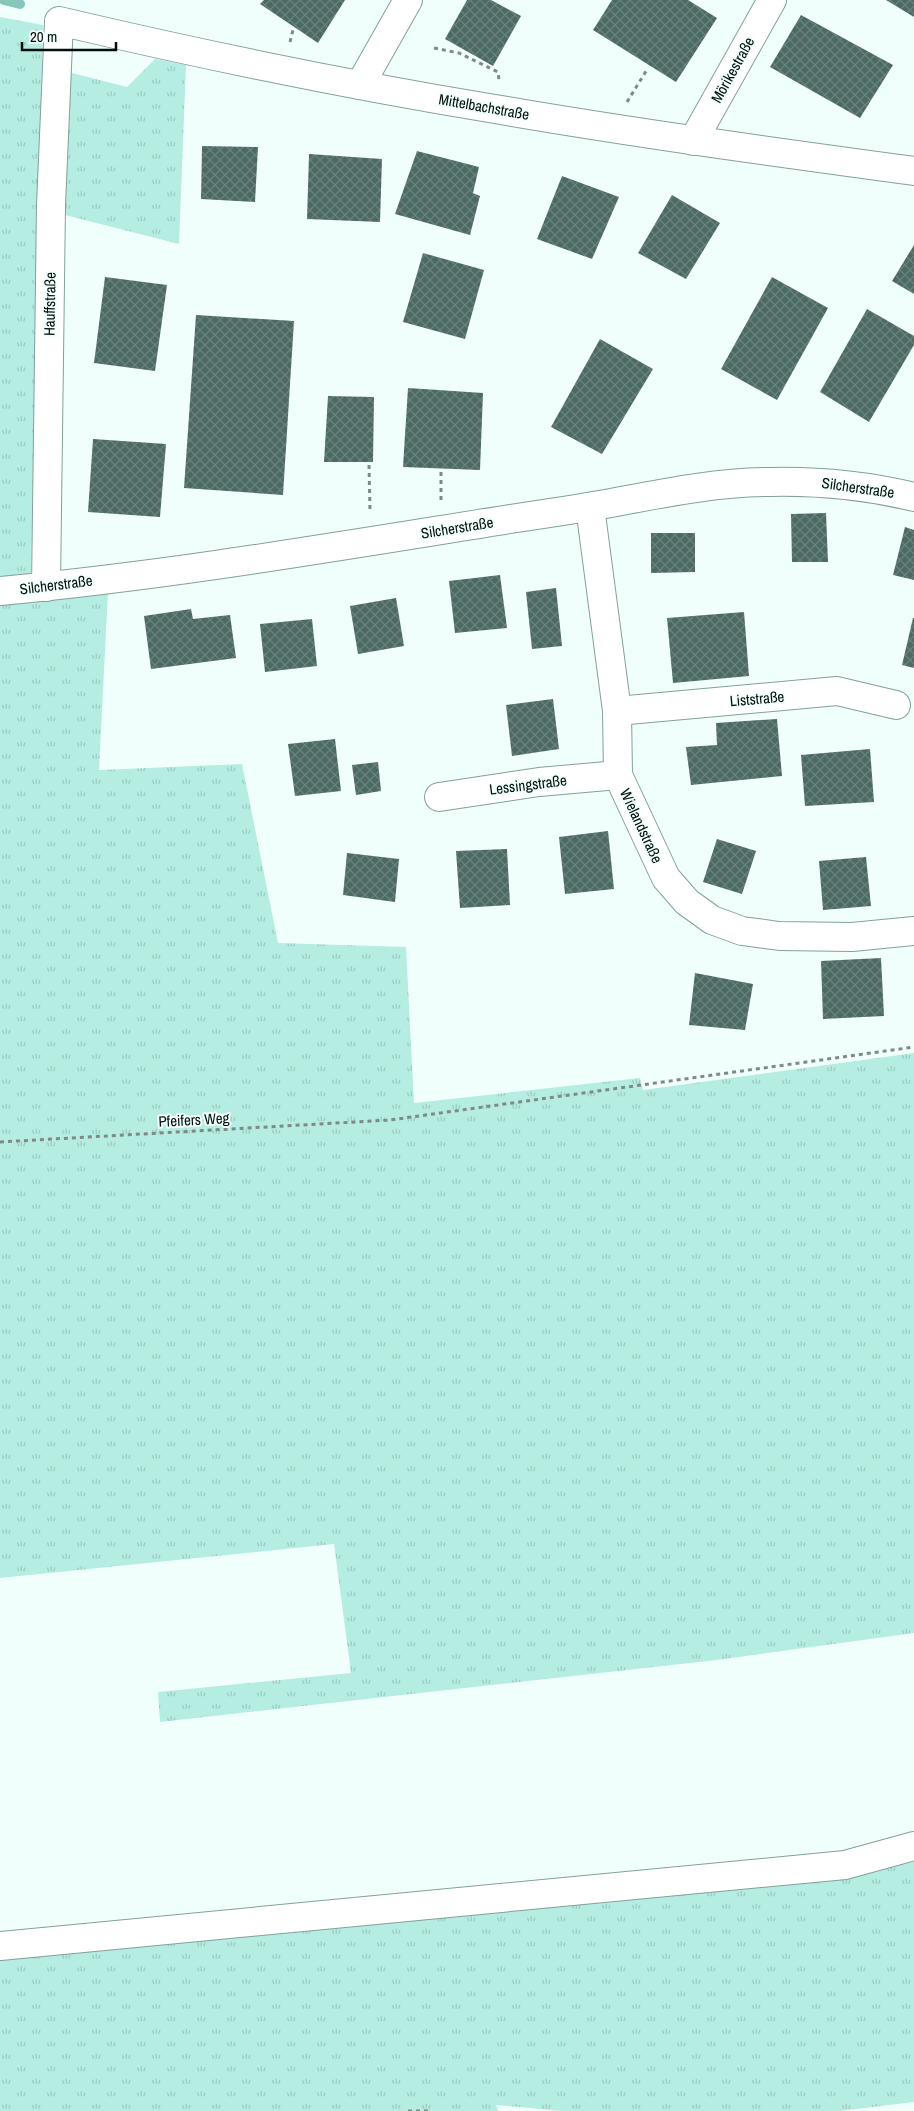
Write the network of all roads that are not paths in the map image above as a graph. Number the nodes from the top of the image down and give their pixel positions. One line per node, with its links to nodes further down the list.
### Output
1 (408, 0): 4 (street)
2 (772, 0): 5 (street, Mörikestraße)
3 (59, 22): 4 (street, Mittelbachstraße); 9 (street, Hauffstraße)
4 (360, 85): 5 (street, Mittelbachstraße)
5 (693, 141): 6 (street, Mittelbachstraße)
6 (914, 171)
7 (914, 497): 8 (street, Silcherstraße)
8 (590, 507): 9 (street, Silcherstraße); 12 (street, Wielandstraße)
9 (46, 587): 10 (street, Silcherstraße)
10 (0, 591)
11 (896, 705): 12 (street, Liststraße)
12 (617, 711): 13 (street, Wielandstraße)
13 (618, 775): 14 (street, Lessingstraße); 15 (street, Wielandstraße)
14 (439, 797)
15 (914, 931)
16 (914, 1846): 17 (street)
17 (0, 1946)

